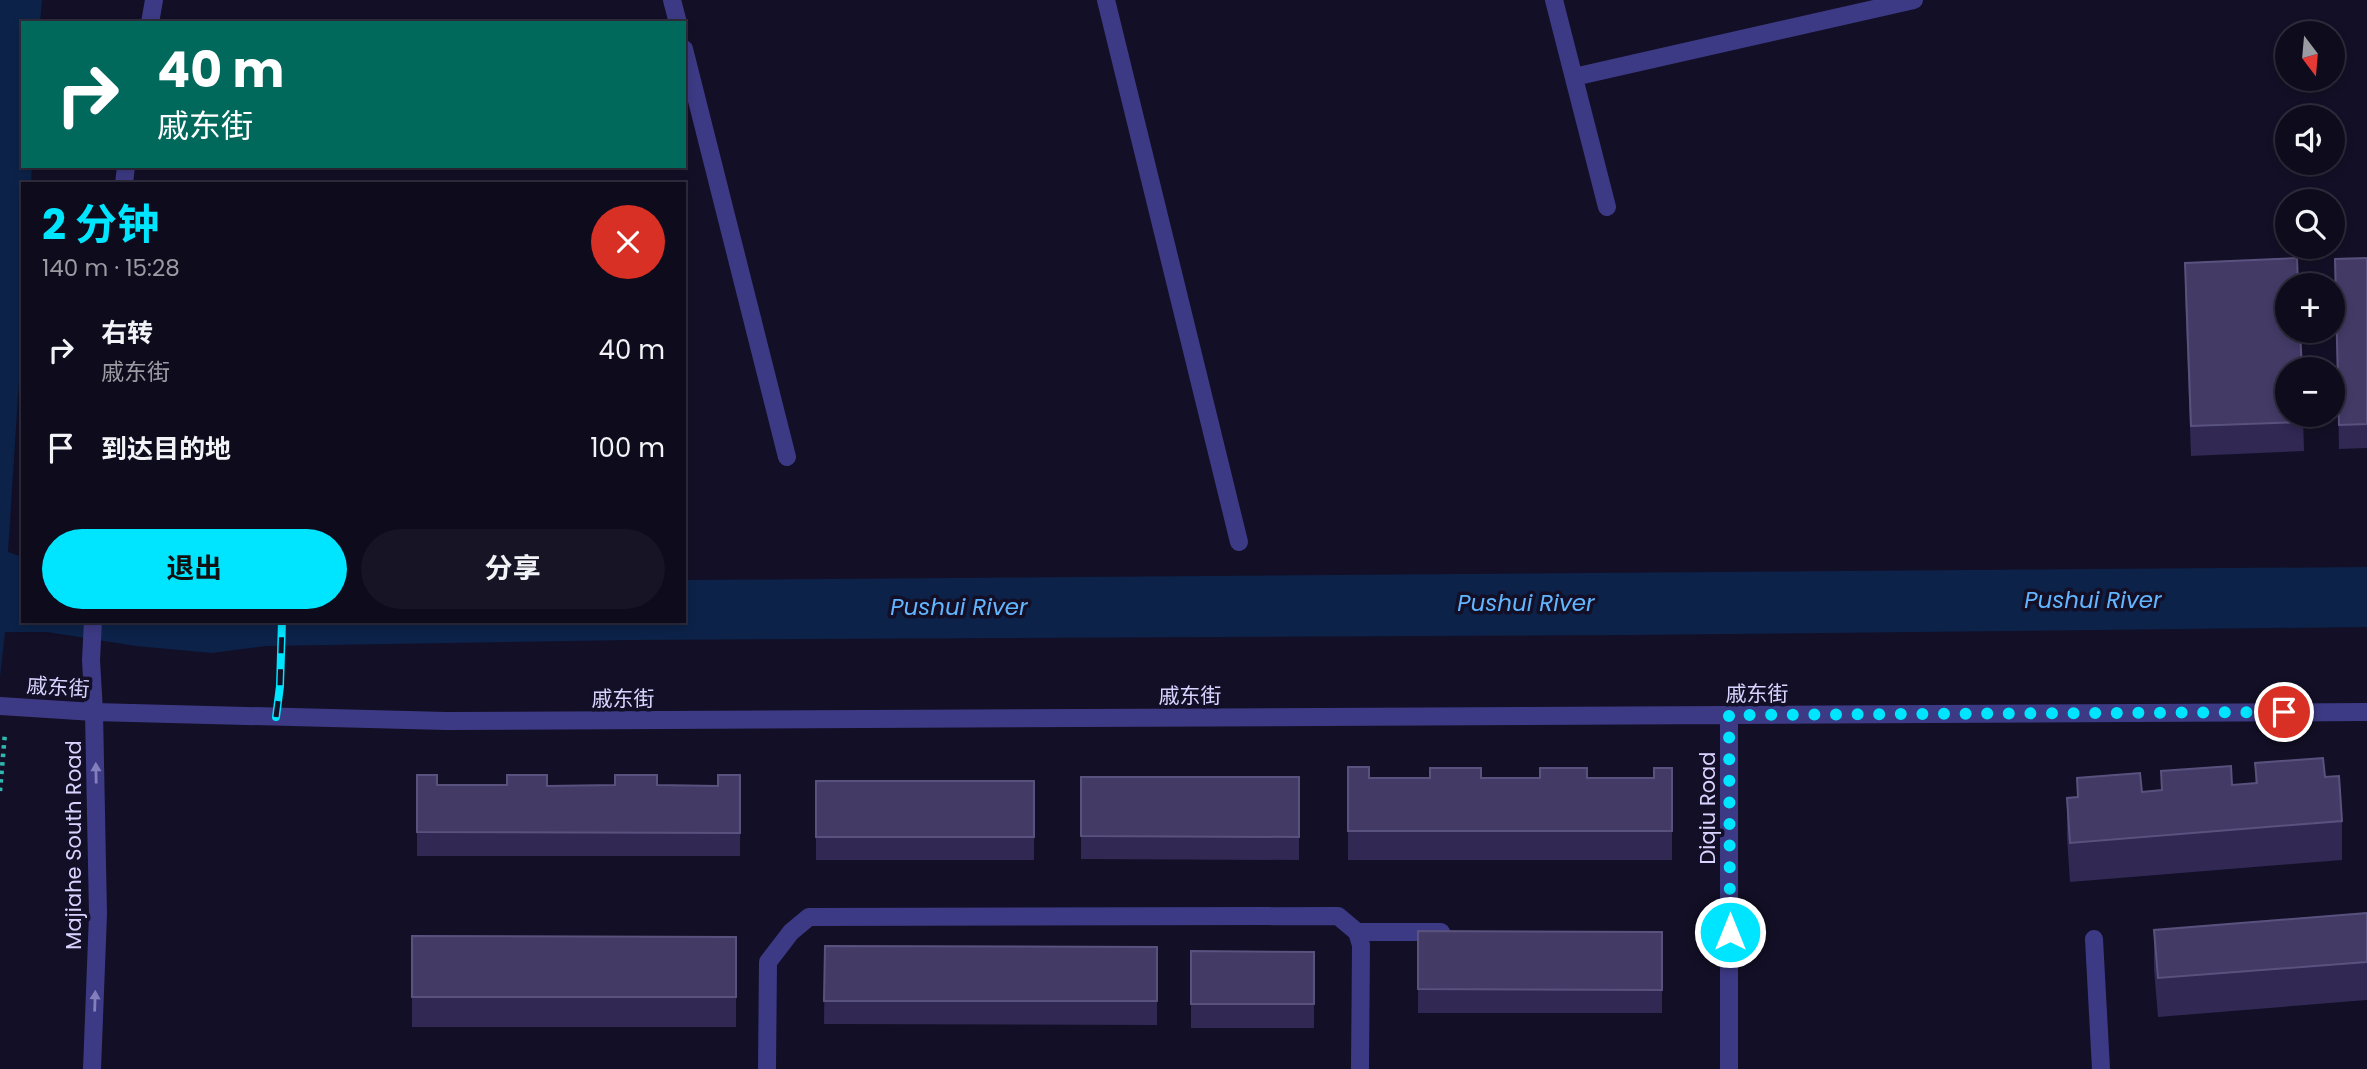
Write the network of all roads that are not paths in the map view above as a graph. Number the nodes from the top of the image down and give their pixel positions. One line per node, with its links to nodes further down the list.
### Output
1 (154, 0): 6 (street)
2 (672, 0): 7 (street)
3 (1107, 0): 12 (street)
4 (1554, 0): 9 (street)
5 (1914, 0): 9 (street)
6 (149, 21)
7 (677, 21)
8 (686, 56): 11 (street)
9 (1574, 77): 10 (street)
10 (1607, 206)
11 (787, 457)
12 (1239, 542)
13 (93, 623): 15 (street, Majiahe South Road)
14 (7, 706): 15 (street, 戚东街)
15 (94, 712): 17 (street, 戚东街); 21 (street, Majiahe South Road, one-way to 15)
16 (2367, 712): 17 (street, 戚东街)
17 (1729, 715): 24 (street, Diqiu Road)
18 (1357, 932): 19 (street); 22 (street); 23 (street)
19 (1465, 932)
20 (2094, 939): 25 (street)
21 (92, 1069)
22 (767, 1069)
23 (1360, 1069)
24 (1729, 1069)
25 (2101, 1069)

